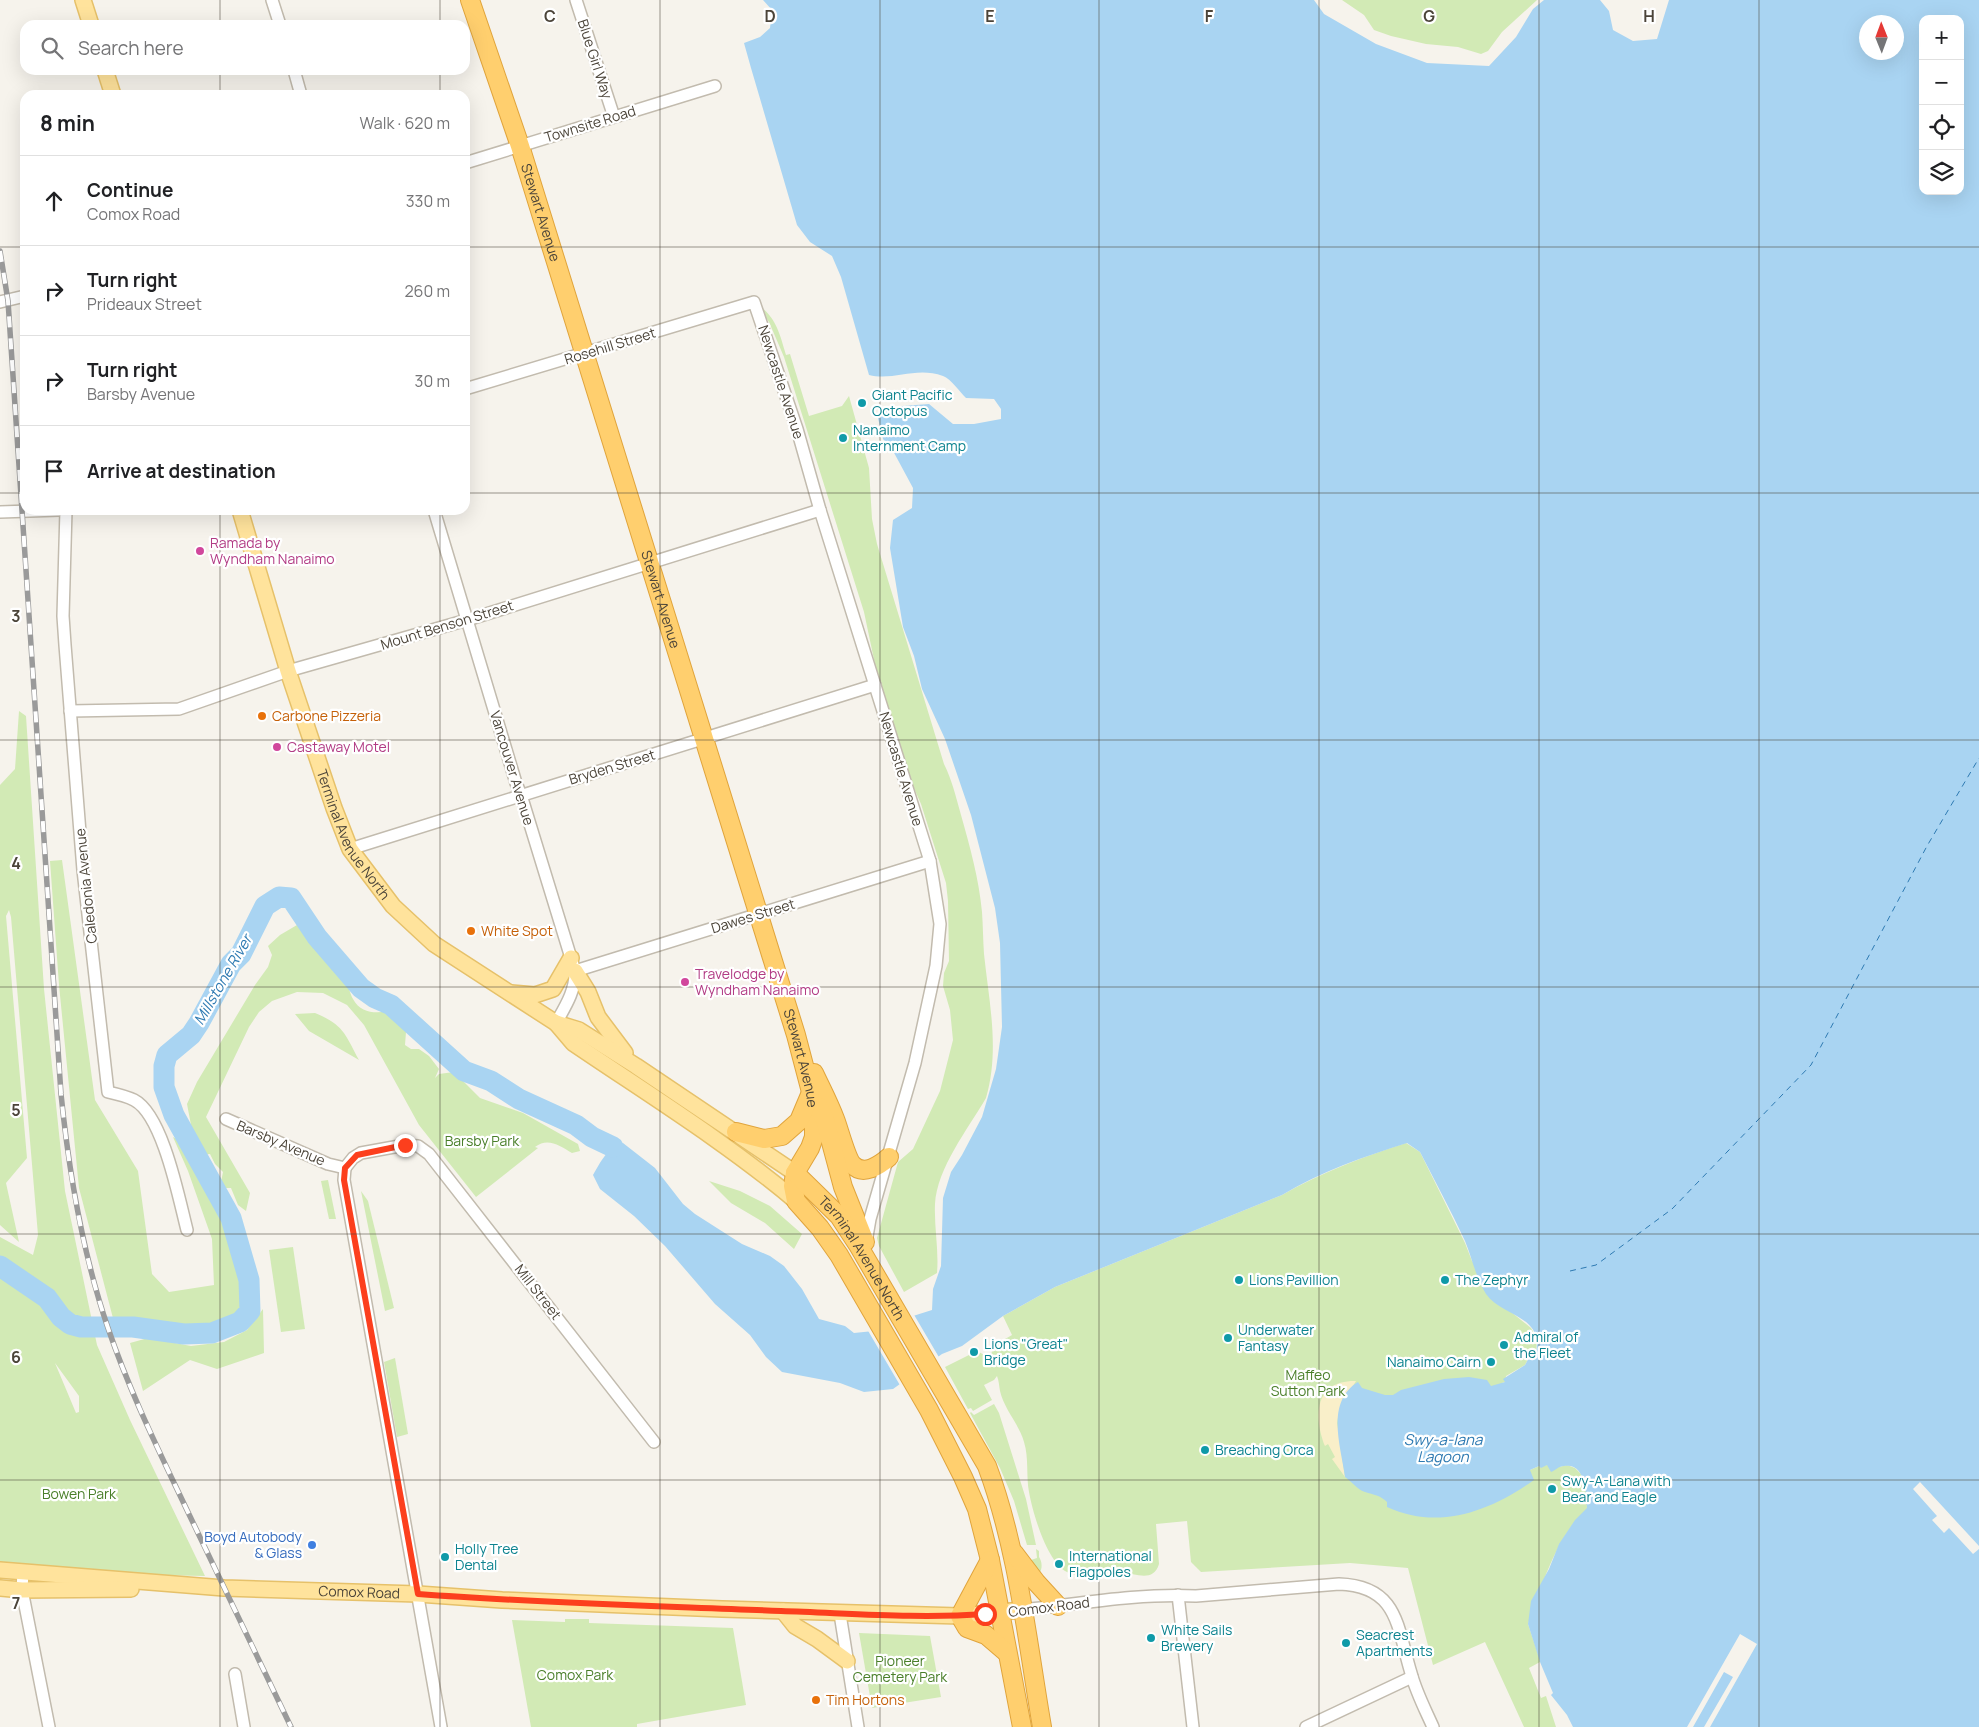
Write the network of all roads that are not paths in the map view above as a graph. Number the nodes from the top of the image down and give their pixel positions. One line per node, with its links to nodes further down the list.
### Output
1 (83, 0): 5 (main road)
2 (272, 0): 6 (street)
3 (470, 0): 13 (highway, Stewart Avenue)
4 (576, 0): 12 (street, Blue Girl Way)
5 (89, 20)
6 (278, 20)
7 (107, 75): 10 (main road)
8 (296, 75): 11 (street)
9 (715, 86): 12 (street, Townsite Road)
10 (111, 90)
11 (300, 90)
12 (614, 117): 13 (street, Townsite Road)
13 (520, 146): 14 (street, Townsite Road); 18 (highway, Stewart Avenue)
14 (470, 161)
15 (20, 297): 16 (street)
16 (0, 302)
17 (754, 302): 18 (street, Rosehill Street); 20 (street, Newcastle Avenue)
18 (584, 353): 19 (street, Rosehill Street); 26 (highway, Stewart Avenue)
19 (470, 387)
20 (820, 510): 26 (street, Mount Benson Street); 29 (street, Newcastle Avenue)
21 (20, 511): 22 (street)
22 (0, 512)
23 (66, 515): 30 (street, Caledonia Avenue)
24 (241, 515): 28 (main road, Terminal Avenue North)
25 (436, 515): 27 (street, Vancouver Avenue)
26 (649, 563): 27 (street, Mount Benson Street); 31 (highway, Stewart Avenue)
27 (467, 620): 28 (street, Mount Benson Street); 32 (street, Vancouver Avenue)
28 (288, 671): 30 (street, Mount Benson Street); 33 (main road, Terminal Avenue North)
29 (875, 685): 31 (street, Bryden Street); 34 (street, Newcastle Avenue)
30 (70, 712): 48 (street, Caledonia Avenue)
31 (704, 738): 32 (street, Bryden Street); 35 (highway, Stewart Avenue)
32 (521, 795): 33 (street, Bryden Street); 36 (street, Vancouver Avenue)
33 (350, 849): 37 (main road, Terminal Avenue North)
34 (930, 861): 35 (street, Dawes Street); 44 (street, Newcastle Avenue)
35 (758, 914): 36 (street, Dawes Street); 39 (highway, Stewart Avenue)
36 (573, 964): 37 (main road); 38 (street, Vancouver Avenue); 40 (main road)
37 (509, 993): 38 (main road, Terminal Avenue North)
38 (556, 1023): 40 (main road, Terminal Avenue North); 47 (main road, Terminal Avenue North)
39 (796, 1035): 41 (highway, Stewart Avenue); 44 (highway)
40 (636, 1066): 43 (main road, Terminal Avenue North)
41 (811, 1092): 43 (highway); 46 (highway, Stewart Avenue); 49 (highway)
42 (226, 1119): 45 (street, Barsby Avenue)
43 (736, 1132): 46 (main road, Terminal Avenue North)
44 (889, 1156): 49 (street, Newcastle Avenue)
45 (345, 1168): 51 (street, Mill Street); 59 (street)
46 (795, 1173): 47 (highway); 50 (highway, Terminal Avenue North)
47 (796, 1201): 53 (highway, Terminal Avenue North)
48 (187, 1230)
49 (865, 1244): 50 (highway)
50 (878, 1279): 52 (highway, Terminal Avenue North)
51 (654, 1442)
52 (1011, 1548): 61 (highway); 62 (highway, Terminal Avenue North)
53 (990, 1560): 64 (highway, Terminal Avenue North); 66 (highway)
54 (0, 1570): 55 (main road, Comox Road)
55 (23, 1571): 56 (main road, Comox Road); 58 (street)
56 (214, 1587): 58 (main road, Comox Road); 59 (main road, Comox Road)
57 (0, 1588): 58 (main road, Comox Road)
58 (22, 1590): 71 (street)
59 (418, 1594): 63 (main road, Comox Road); 73 (street)
60 (1178, 1595): 61 (street, Comox Road); 70 (street, Comox Road); 77 (street)
61 (1058, 1606): 62 (street, Comox Road)
62 (1022, 1610): 64 (main road, Comox Road); 76 (highway, Terminal Avenue North)
63 (783, 1611): 65 (main road, Comox Road); 68 (main road)
64 (1000, 1612): 66 (main road, Comox Road); 67 (highway, Terminal Avenue North)
65 (840, 1614): 66 (main road, Comox Road); 68 (street)
66 (960, 1616): 67 (highway)
67 (1007, 1653): 75 (highway, Terminal Avenue North)
68 (847, 1661): 74 (street)
69 (235, 1674): 72 (street)
70 (1412, 1677): 78 (street); 79 (street)
71 (49, 1727)
72 (244, 1727)
73 (441, 1727)
74 (858, 1727)
75 (1022, 1727)
76 (1042, 1727)
77 (1193, 1727)
78 (1306, 1727)
79 (1433, 1727)

